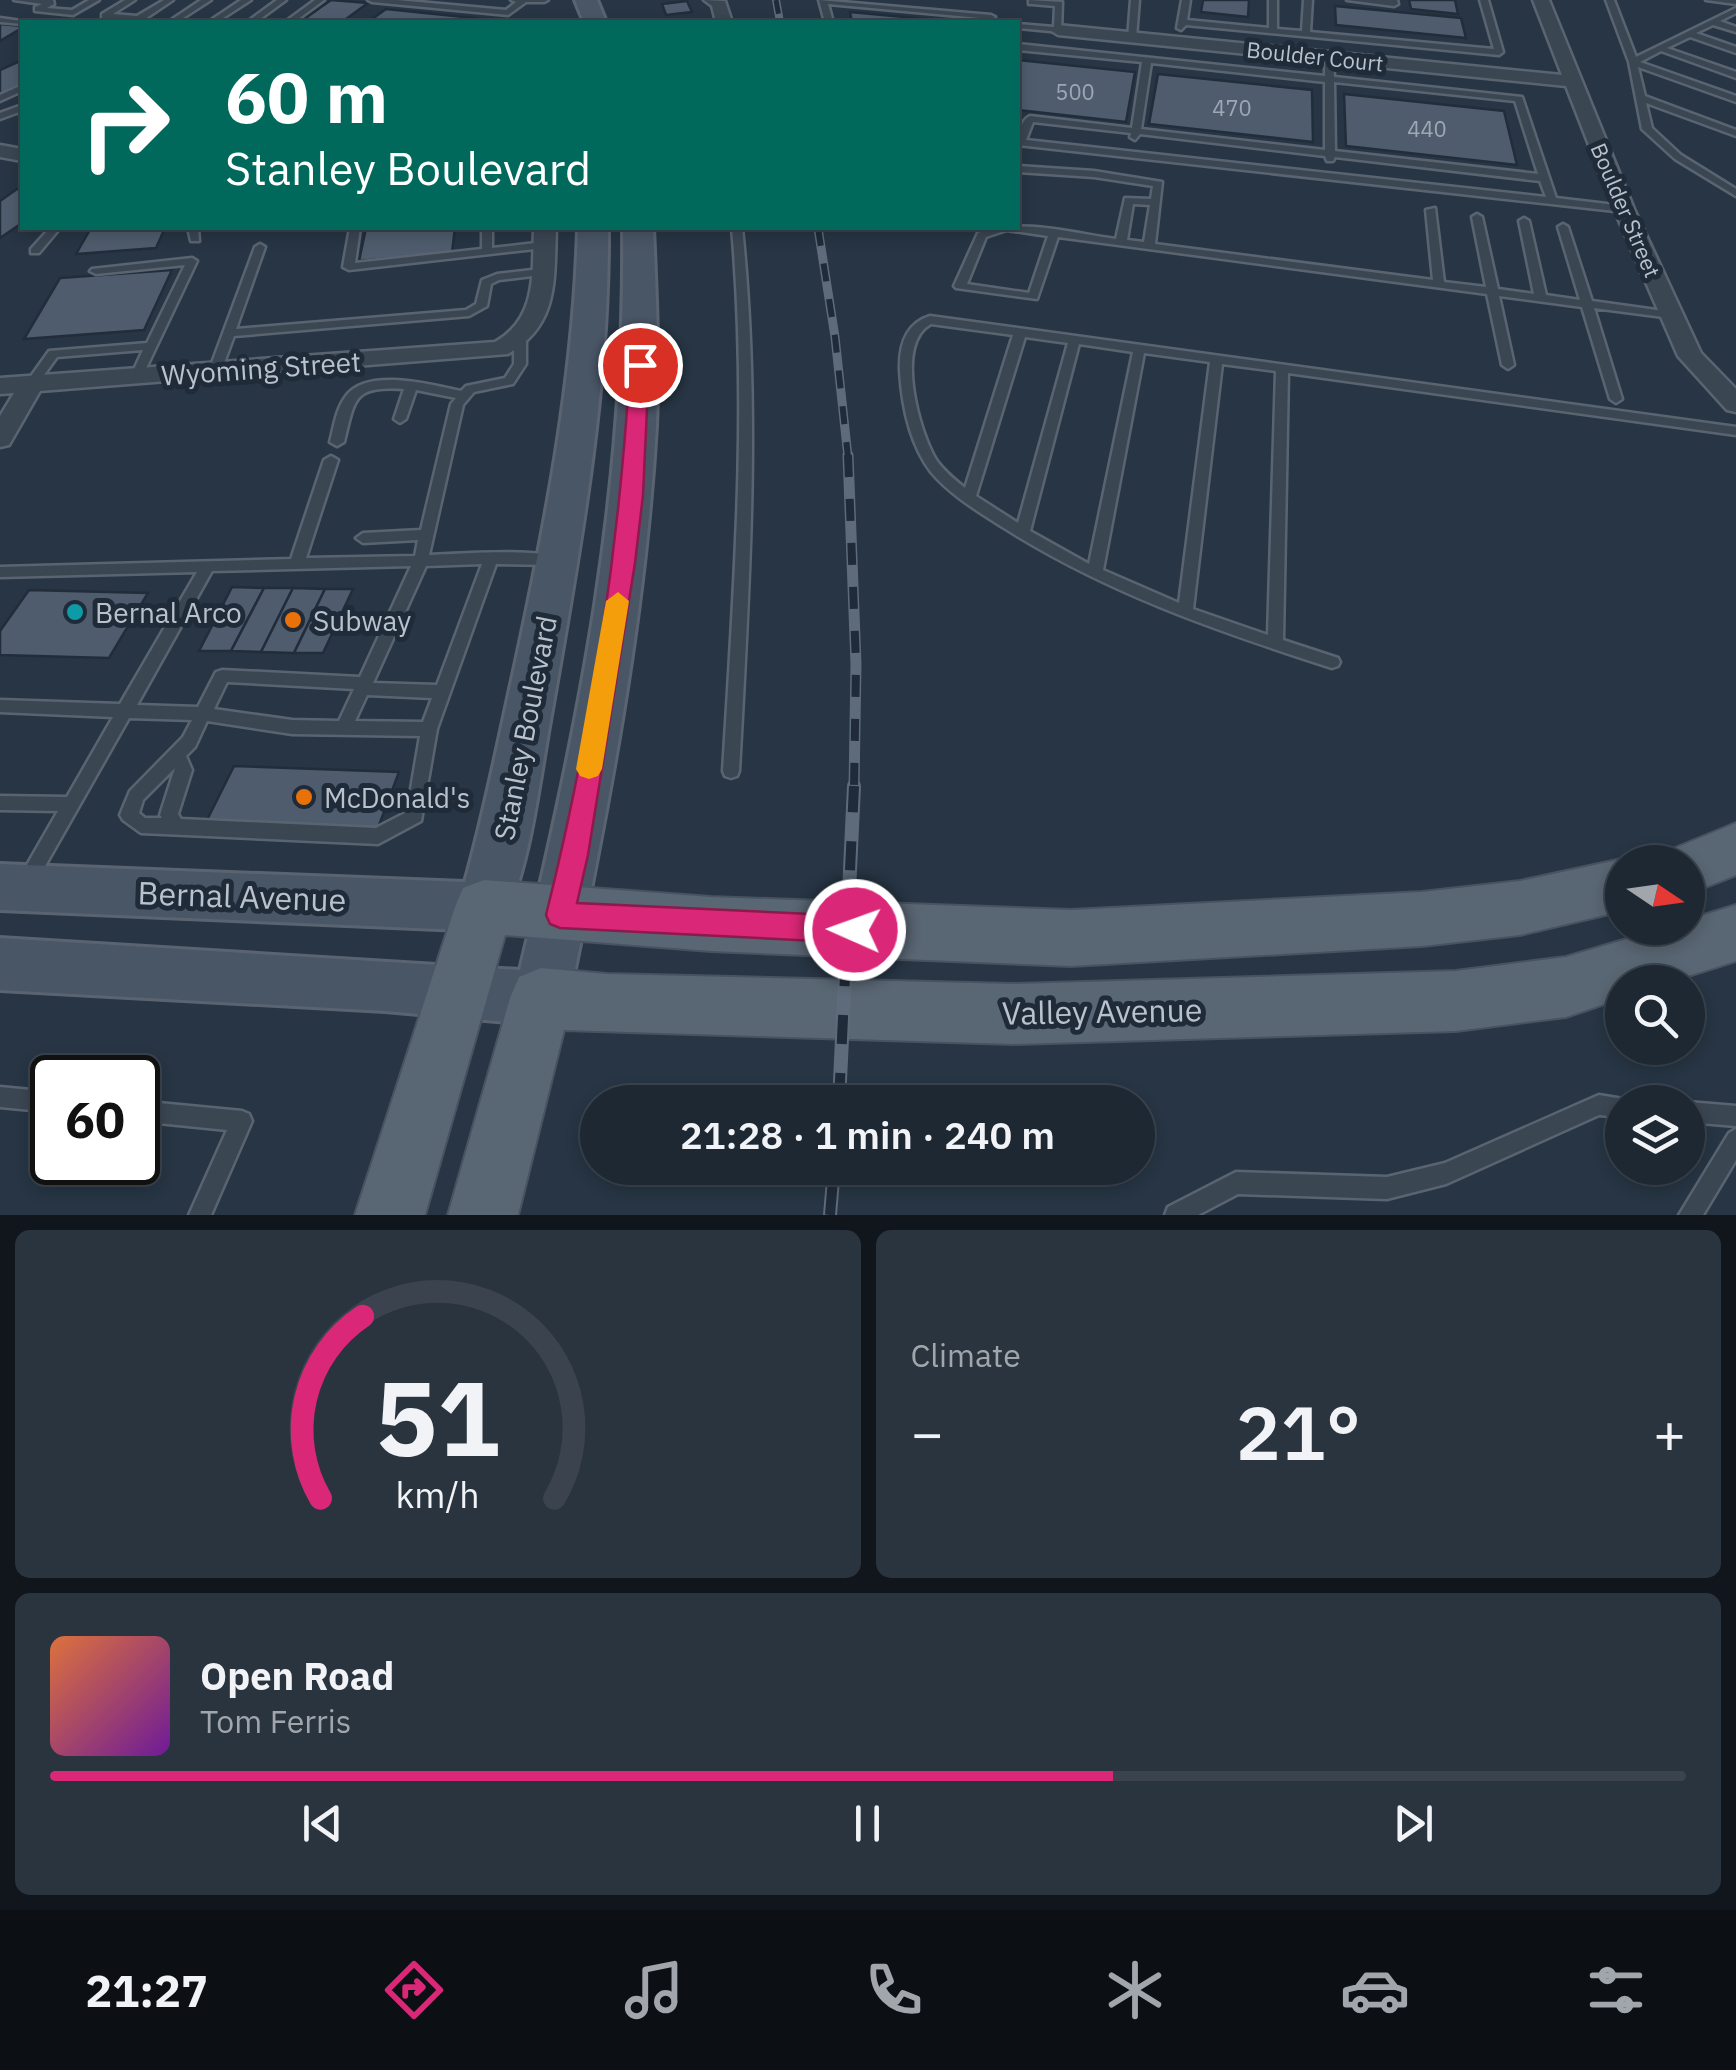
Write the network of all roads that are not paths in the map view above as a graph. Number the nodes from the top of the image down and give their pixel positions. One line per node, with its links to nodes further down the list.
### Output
1 (18, 0): 23 (lane)
2 (95, 0): 23 (lane)
3 (131, 0): 4 (lane)
4 (169, 0)
5 (207, 0): 28 (lane)
6 (246, 0): 29 (lane)
7 (282, 0): 30 (lane)
8 (320, 0): 31 (lane)
9 (372, 0): 10 (lane)
10 (520, 0): 26 (lane)
11 (823, 0): 32 (lane)
12 (998, 0): 32 (lane)
13 (1135, 0): 42 (lane)
14 (1186, 0): 33 (lane)
15 (1273, 0): 38 (lane)
16 (1308, 0): 39 (lane)
17 (1351, 0): 18 (lane)
18 (1393, 0)
19 (1484, 0): 41 (lane)
20 (1541, 0): 52 (street, Boulder Street)
21 (1610, 0): 49 (lane)
22 (1710, 0): 25 (lane)
23 (52, 2)
24 (1032, 2): 36 (lane)
25 (1736, 2)
26 (553, 4)
27 (1736, 10): 34 (lane)
28 (175, 20)
29 (215, 20)
30 (254, 20)
31 (293, 20)
32 (990, 20)
33 (1182, 22): 38 (lane); 43 (lane)
34 (1716, 23): 37 (lane); 40 (lane)
35 (1020, 26): 36 (lane)
36 (1058, 30): 42 (street, Boulder Court)
37 (1736, 30)
38 (1273, 31): 39 (lane)
39 (1306, 34): 41 (lane)
40 (1690, 34): 45 (lane); 46 (lane)
41 (1320, 35): 47 (lane)
42 (1132, 38): 43 (street, Boulder Court)
43 (1179, 42): 47 (street, Boulder Court)
44 (1020, 47): 48 (lane)
45 (1659, 48): 49 (lane); 50 (lane)
46 (1736, 50)
47 (1326, 57): 51 (lane); 52 (street, Boulder Court)
48 (1147, 60): 51 (lane); 55 (lane)
49 (1633, 62): 53 (lane); 54 (lane)
50 (1736, 75)
51 (1326, 79): 59 (lane); 63 (lane)
52 (1572, 81): 67 (street, Boulder Street)
53 (1642, 98): 56 (lane); 64 (lane)
54 (1736, 99)
55 (1136, 131): 57 (lane); 59 (lane); 60 (lane)
56 (1736, 134)
57 (1020, 138)
58 (1020, 142): 60 (lane)
59 (1330, 154): 62 (lane); 63 (lane)
60 (1131, 156): 62 (lane)
61 (1020, 169): 66 (lane)
62 (1331, 178): 65 (lane)
63 (1544, 178): 65 (lane)
64 (1736, 193)
65 (1552, 201): 67 (lane)
66 (1155, 203): 82 (lane); 83 (lane)
67 (1624, 208): 93 (street, Boulder Street)
68 (1431, 210): 89 (lane)
69 (1477, 217): 90 (lane)
70 (1524, 221): 91 (lane)
71 (1563, 227): 92 (lane)
72 (1020, 229): 80 (lane)
73 (53, 230): 86 (lane)
74 (355, 230): 85 (lane)
75 (487, 230): 85 (lane)
76 (593, 230): 121 (main road, Stanley Boulevard)
77 (638, 230): 147 (main road)
78 (737, 230): 138 (lane)
79 (997, 230): 80 (lane)
80 (1054, 234): 82 (lane)
81 (544, 236): 85 (lane); 88 (street)
82 (1120, 243): 83 (lane)
83 (1150, 246): 89 (lane)
84 (260, 247): 94 (lane)
85 (486, 251)
86 (35, 252)
87 (96, 271): 98 (lane)
88 (542, 272): 94 (lane); 96 (street)
89 (1440, 284): 90 (lane)
90 (1492, 291): 91 (lane); 101 (lane)
91 (1541, 298): 92 (lane)
92 (1584, 303): 93 (lane); 109 (lane)
93 (1671, 315): 110 (street, Boulder Street)
94 (229, 333): 103 (lane)
95 (1020, 333): 97 (lane); 116 (lane); 116 (lane)
96 (520, 341): 103 (street, Wyoming Street); 108 (lane)
97 (1074, 341): 99 (lane); 117 (lane)
98 (152, 346): 104 (lane); 107 (lane)
99 (1140, 350): 100 (lane); 126 (lane)
100 (1216, 361): 102 (lane); 127 (lane)
101 (1508, 365)
102 (1282, 370): 112 (lane); 128 (lane)
103 (215, 372): 104 (street, Wyoming Street)
104 (136, 378): 107 (street, Wyoming Street)
105 (411, 384): 108 (lane); 111 (lane); 114 (lane)
106 (0, 386): 107 (street, Wyoming Street)
107 (30, 386): 113 (street)
108 (462, 395): 118 (lane)
109 (1616, 399)
110 (1736, 404)
111 (400, 419)
112 (1736, 431)
113 (0, 439)
114 (337, 442)
115 (331, 460): 123 (lane)
116 (969, 498): 117 (lane)
117 (1022, 533): 126 (lane)
118 (426, 535): 120 (lane); 122 (lane)
119 (492, 558): 120 (lane); 121 (lane); 131 (lane)
120 (420, 560): 122 (lane); 130 (lane)
121 (559, 560): 146 (main road, Stanley Boulevard)
122 (355, 562): 123 (lane)
123 (297, 564): 124 (lane)
124 (208, 566): 125 (lane); 133 (lane)
125 (0, 572)
126 (1095, 572): 127 (lane)
127 (1185, 613): 128 (lane)
128 (1275, 644): 129 (lane)
129 (1332, 662)
130 (363, 686): 131 (lane); 134 (lane); 135 (lane)
131 (442, 692): 136 (lane)
132 (0, 706): 133 (lane)
133 (126, 710): 134 (lane); 140 (lane)
134 (202, 714): 135 (lane); 137 (lane)
135 (344, 728): 136 (lane)
136 (429, 729): 141 (lane)
137 (178, 754): 141 (lane); 141 (lane)
138 (731, 771)
139 (0, 802): 140 (lane)
140 (71, 804): 144 (lane)
141 (176, 826)
142 (1736, 848): 143 (main road)
143 (1705, 861)
144 (12, 888): 146 (main road, Bernal Avenue)
145 (1605, 889): 147 (main road)
146 (484, 906): 147 (main road); 150 (main road, Stanley Boulevard)
147 (560, 915): 151 (main road)
148 (1736, 932): 151 (main road, Valley Avenue)
149 (0, 964): 150 (main road)
150 (459, 990): 151 (main road, Valley Avenue); 160 (main road, Stanley Boulevard)
151 (541, 998): 161 (main road)
152 (0, 1097): 153 (lane)
153 (30, 1100)
154 (1605, 1106): 162 (lane)
155 (160, 1113): 159 (lane)
156 (1705, 1113): 157 (lane)
157 (1736, 1116)
158 (1736, 1140): 163 (lane)
159 (200, 1215)
160 (390, 1215)
161 (483, 1215)
162 (1176, 1215)
163 (1690, 1215)

